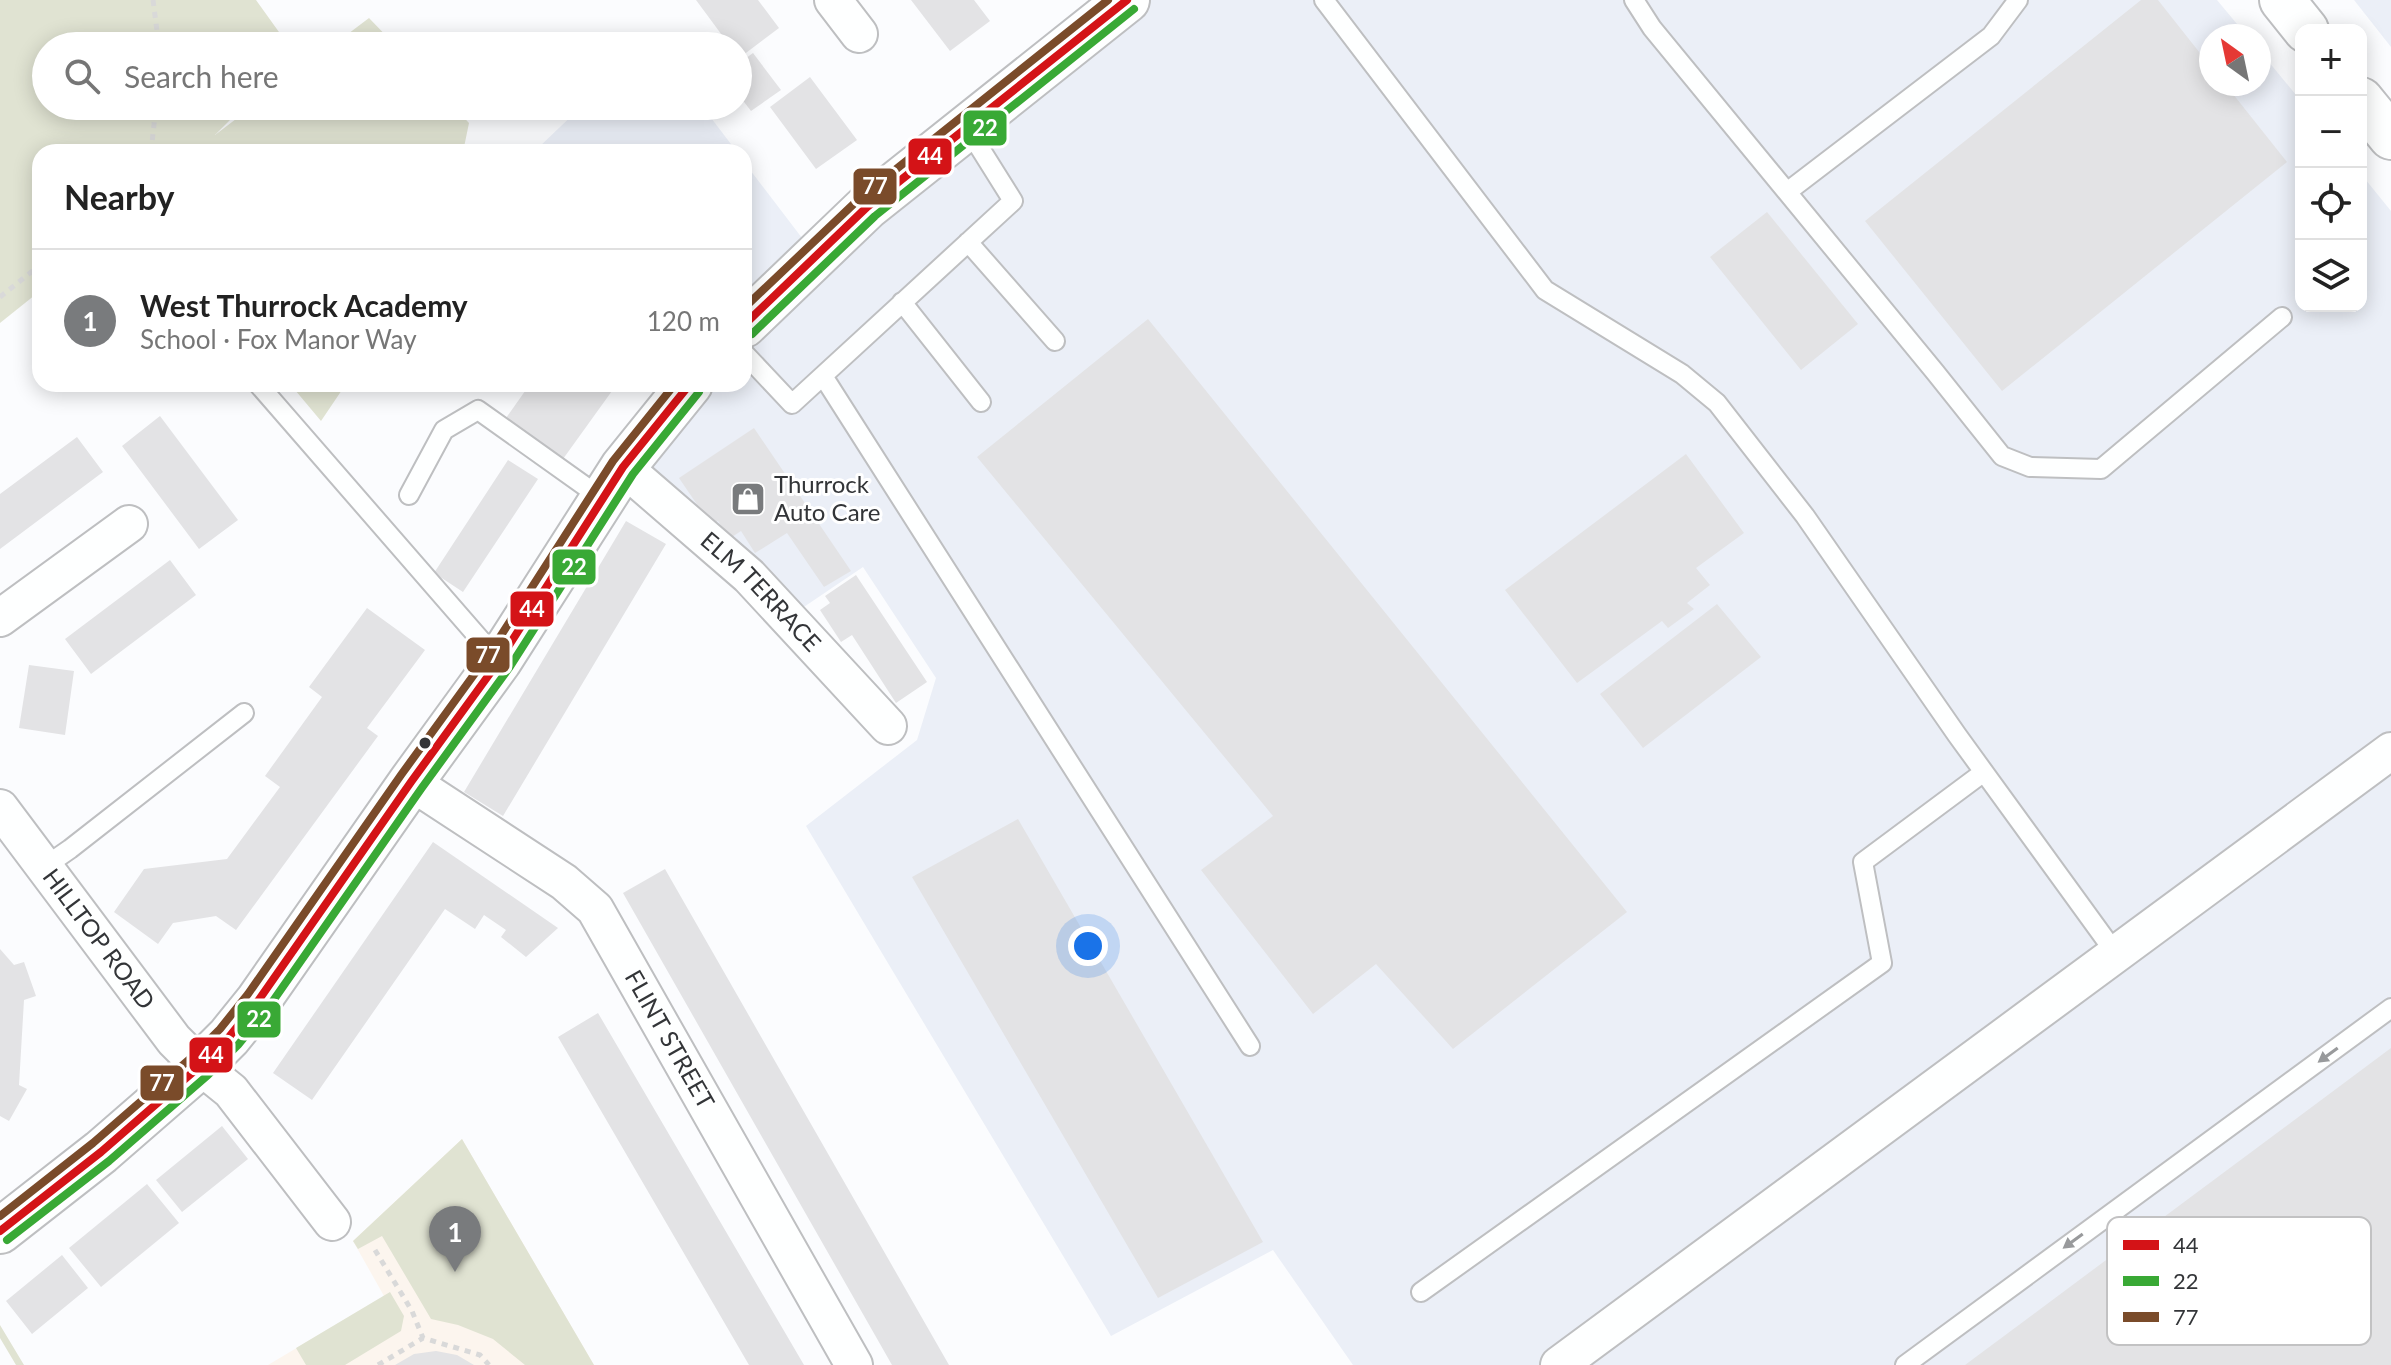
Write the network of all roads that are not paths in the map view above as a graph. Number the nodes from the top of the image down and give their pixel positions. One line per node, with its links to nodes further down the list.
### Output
1 (833, 0): 8 (street)
2 (1127, 0): 10 (street)
3 (1324, 0): 31 (lane)
4 (1634, 0): 12 (lane)
5 (2018, 0): 12 (lane)
6 (2282, 0): 7 (street)
7 (2301, 24)
8 (859, 34)
9 (2367, 107): 11 (street)
10 (966, 126): 13 (lane); 15 (street)
11 (2391, 137)
12 (1787, 192): 16 (lane)
13 (968, 242): 14 (lane); 17 (lane)
14 (902, 302): 19 (lane); 22 (lane)
15 (752, 317)
16 (2282, 317)
17 (1055, 341)
18 (752, 362): 19 (lane)
19 (823, 376): 37 (lane)
20 (265, 392): 27 (lane)
21 (684, 392): 23 (street)
22 (981, 402)
23 (613, 483): 24 (lane); 27 (street); 29 (street, ELM TERRACE)
24 (409, 495)
25 (129, 524): 26 (street)
26 (0, 618)
27 (499, 661): 32 (street)
28 (244, 713): 34 (lane)
29 (888, 726)
30 (2391, 751): 35 (street)
31 (1984, 772): 35 (lane); 41 (lane)
32 (411, 782): 38 (street); 42 (street, FLINT STREET)
33 (0, 808): 34 (street, HILLTOP ROAD)
34 (44, 867): 38 (street, HILLTOP ROAD)
35 (2116, 954): 43 (street)
36 (2391, 1008): 44 (lane, one-way to 44)
37 (1250, 1046)
38 (200, 1066): 39 (street, HILLTOP ROAD); 40 (street)
39 (332, 1222)
40 (0, 1231)
41 (1421, 1292)
42 (854, 1365)
43 (1559, 1365)
44 (1905, 1365)

